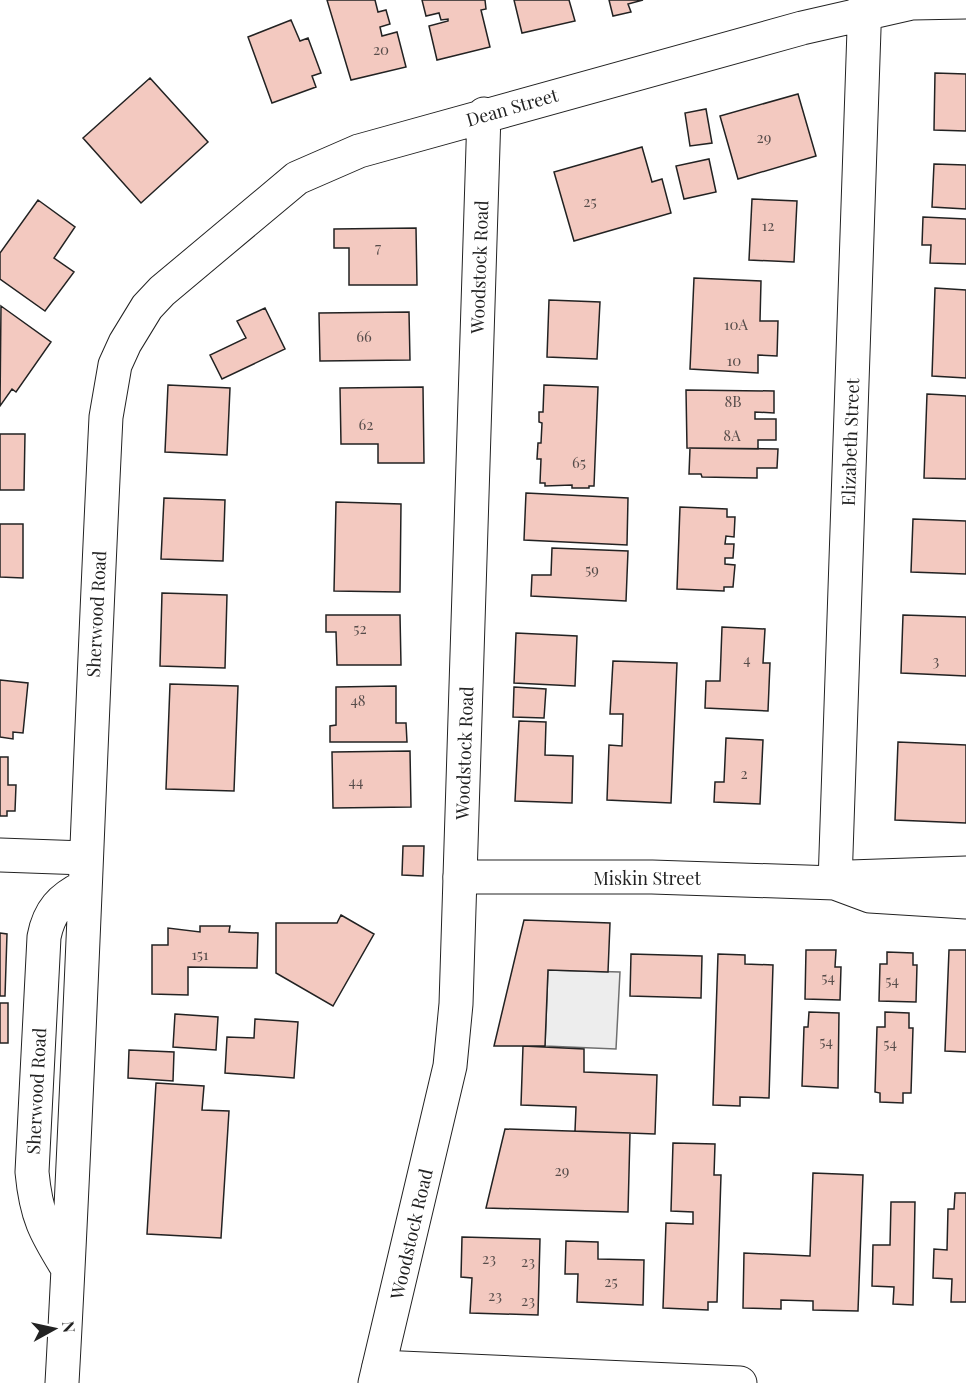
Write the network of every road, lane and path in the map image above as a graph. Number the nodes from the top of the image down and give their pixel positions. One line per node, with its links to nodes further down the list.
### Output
1 (966, 2): 2 (street, Dean Street)
2 (865, 6): 3 (street, Dean Street); 9 (street, Elizabeth Street)
3 (484, 114): 4 (street, Dean Street); 8 (street, Woodstock Road)
4 (125, 343): 6 (street, Sherwood Road)
5 (0, 855): 6 (street)
6 (84, 873): 13 (street, Sherwood Road)
7 (966, 873): 9 (street, Miskin Street)
8 (460, 877): 9 (street, Miskin Street); 11 (street, Woodstock Road)
9 (835, 883): 10 (street, Miskin Street)
10 (966, 902)
11 (377, 1375): 12 (street)
12 (599, 1380): 14 (street)
13 (62, 1383)
14 (740, 1383)

